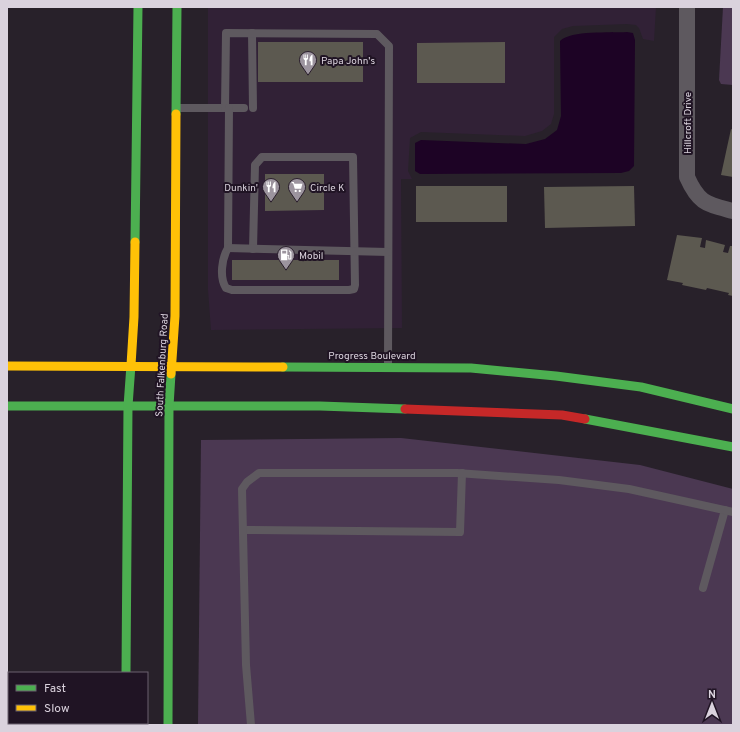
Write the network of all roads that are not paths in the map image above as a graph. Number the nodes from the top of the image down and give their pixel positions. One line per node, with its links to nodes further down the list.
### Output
1 (138, 7): 14 (main road)
2 (177, 7): 5 (main road, South Falkenburg Road)
3 (687, 7): 7 (street, Hillcroft Drive)
4 (252, 33): 6 (lane); 6 (lane); 11 (lane)
5 (177, 108): 6 (lane); 15 (main road, South Falkenburg Road)
6 (227, 108): 8 (lane)
7 (733, 211)
8 (228, 248): 9 (lane); 10 (lane)
9 (253, 249): 10 (lane); 10 (lane)
10 (355, 252): 11 (lane)
11 (388, 252): 13 (lane)
12 (7, 366): 14 (main road, Progress Boulevard)
13 (388, 366): 15 (main road, Progress Boulevard); 19 (main road, Progress Boulevard)
14 (131, 367): 15 (main road, Progress Boulevard); 17 (main road)
15 (172, 367): 18 (main road, South Falkenburg Road)
16 (7, 406): 17 (main road)
17 (128, 406): 18 (main road); 25 (main road)
18 (169, 406): 20 (main road); 26 (main road, South Falkenburg Road)
19 (733, 409)
20 (733, 447)
21 (462, 473): 22 (lane); 23 (lane); 23 (lane)
22 (729, 511): 24 (lane)
23 (243, 530): 27 (lane)
24 (703, 588)
25 (126, 672)
26 (168, 725)
27 (251, 725)

